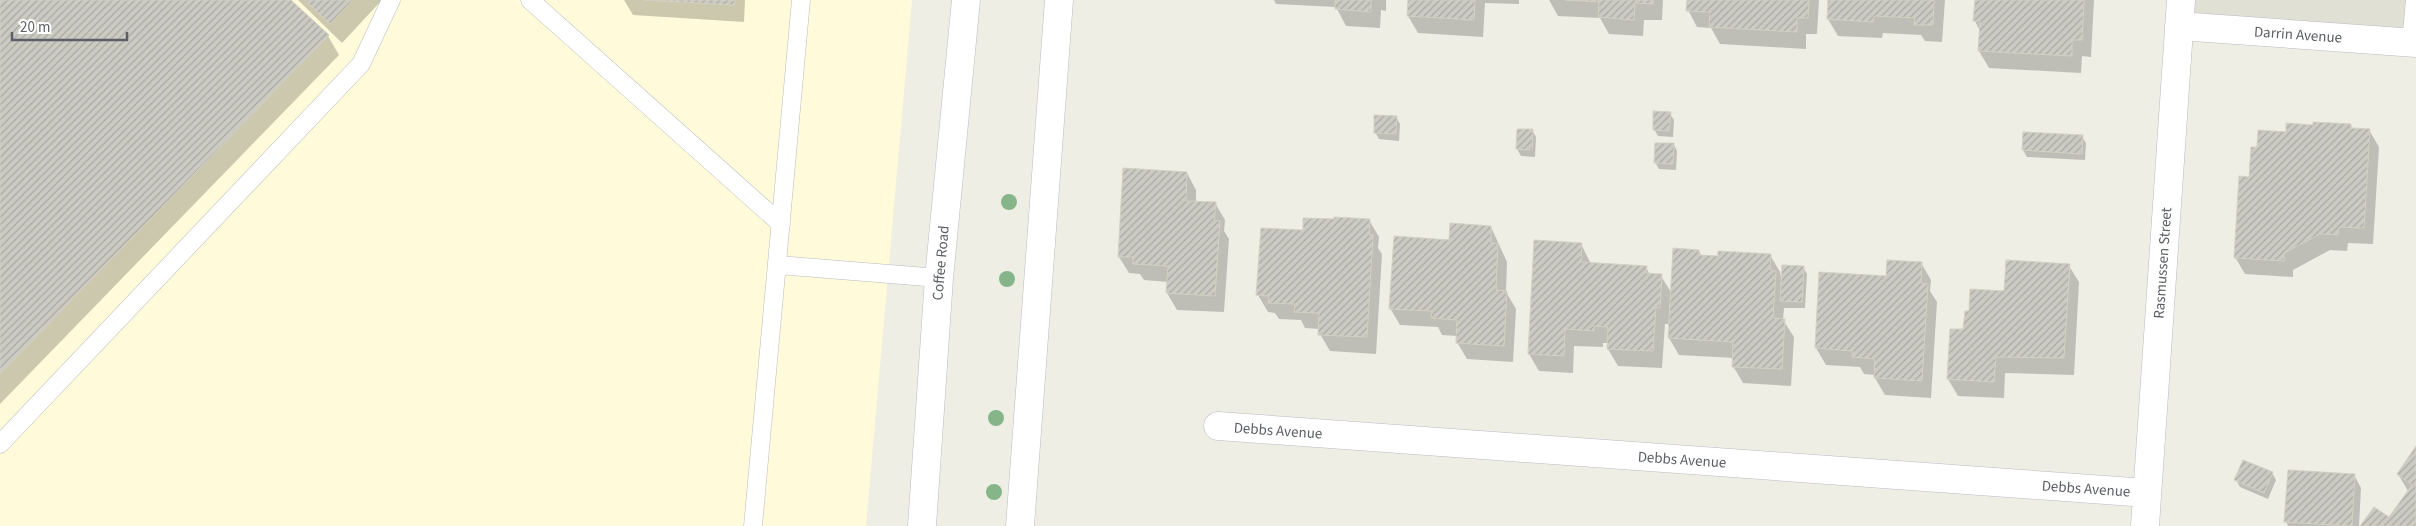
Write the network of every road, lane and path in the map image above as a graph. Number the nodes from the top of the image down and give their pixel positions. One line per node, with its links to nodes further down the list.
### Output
1 (391, 0): 13 (lane)
2 (530, 0): 9 (lane)
3 (802, 0): 9 (lane)
4 (966, 0): 11 (street, Coffee Road)
5 (1059, 0): 17 (street)
6 (2415, 0): 8 (lane)
7 (2180, 13): 8 (street, Darrin Avenue); 14 (street, Rasmussen Street)
8 (2413, 43)
9 (781, 224): 10 (lane)
10 (778, 265): 11 (lane); 15 (lane)
11 (939, 278): 16 (street, Coffee Road)
12 (1218, 426): 14 (street, Debbs Avenue)
13 (0, 444)
14 (2147, 493): 18 (street, Rasmussen Street)
15 (753, 526)
16 (922, 526)
17 (1020, 526)
18 (2145, 526)

